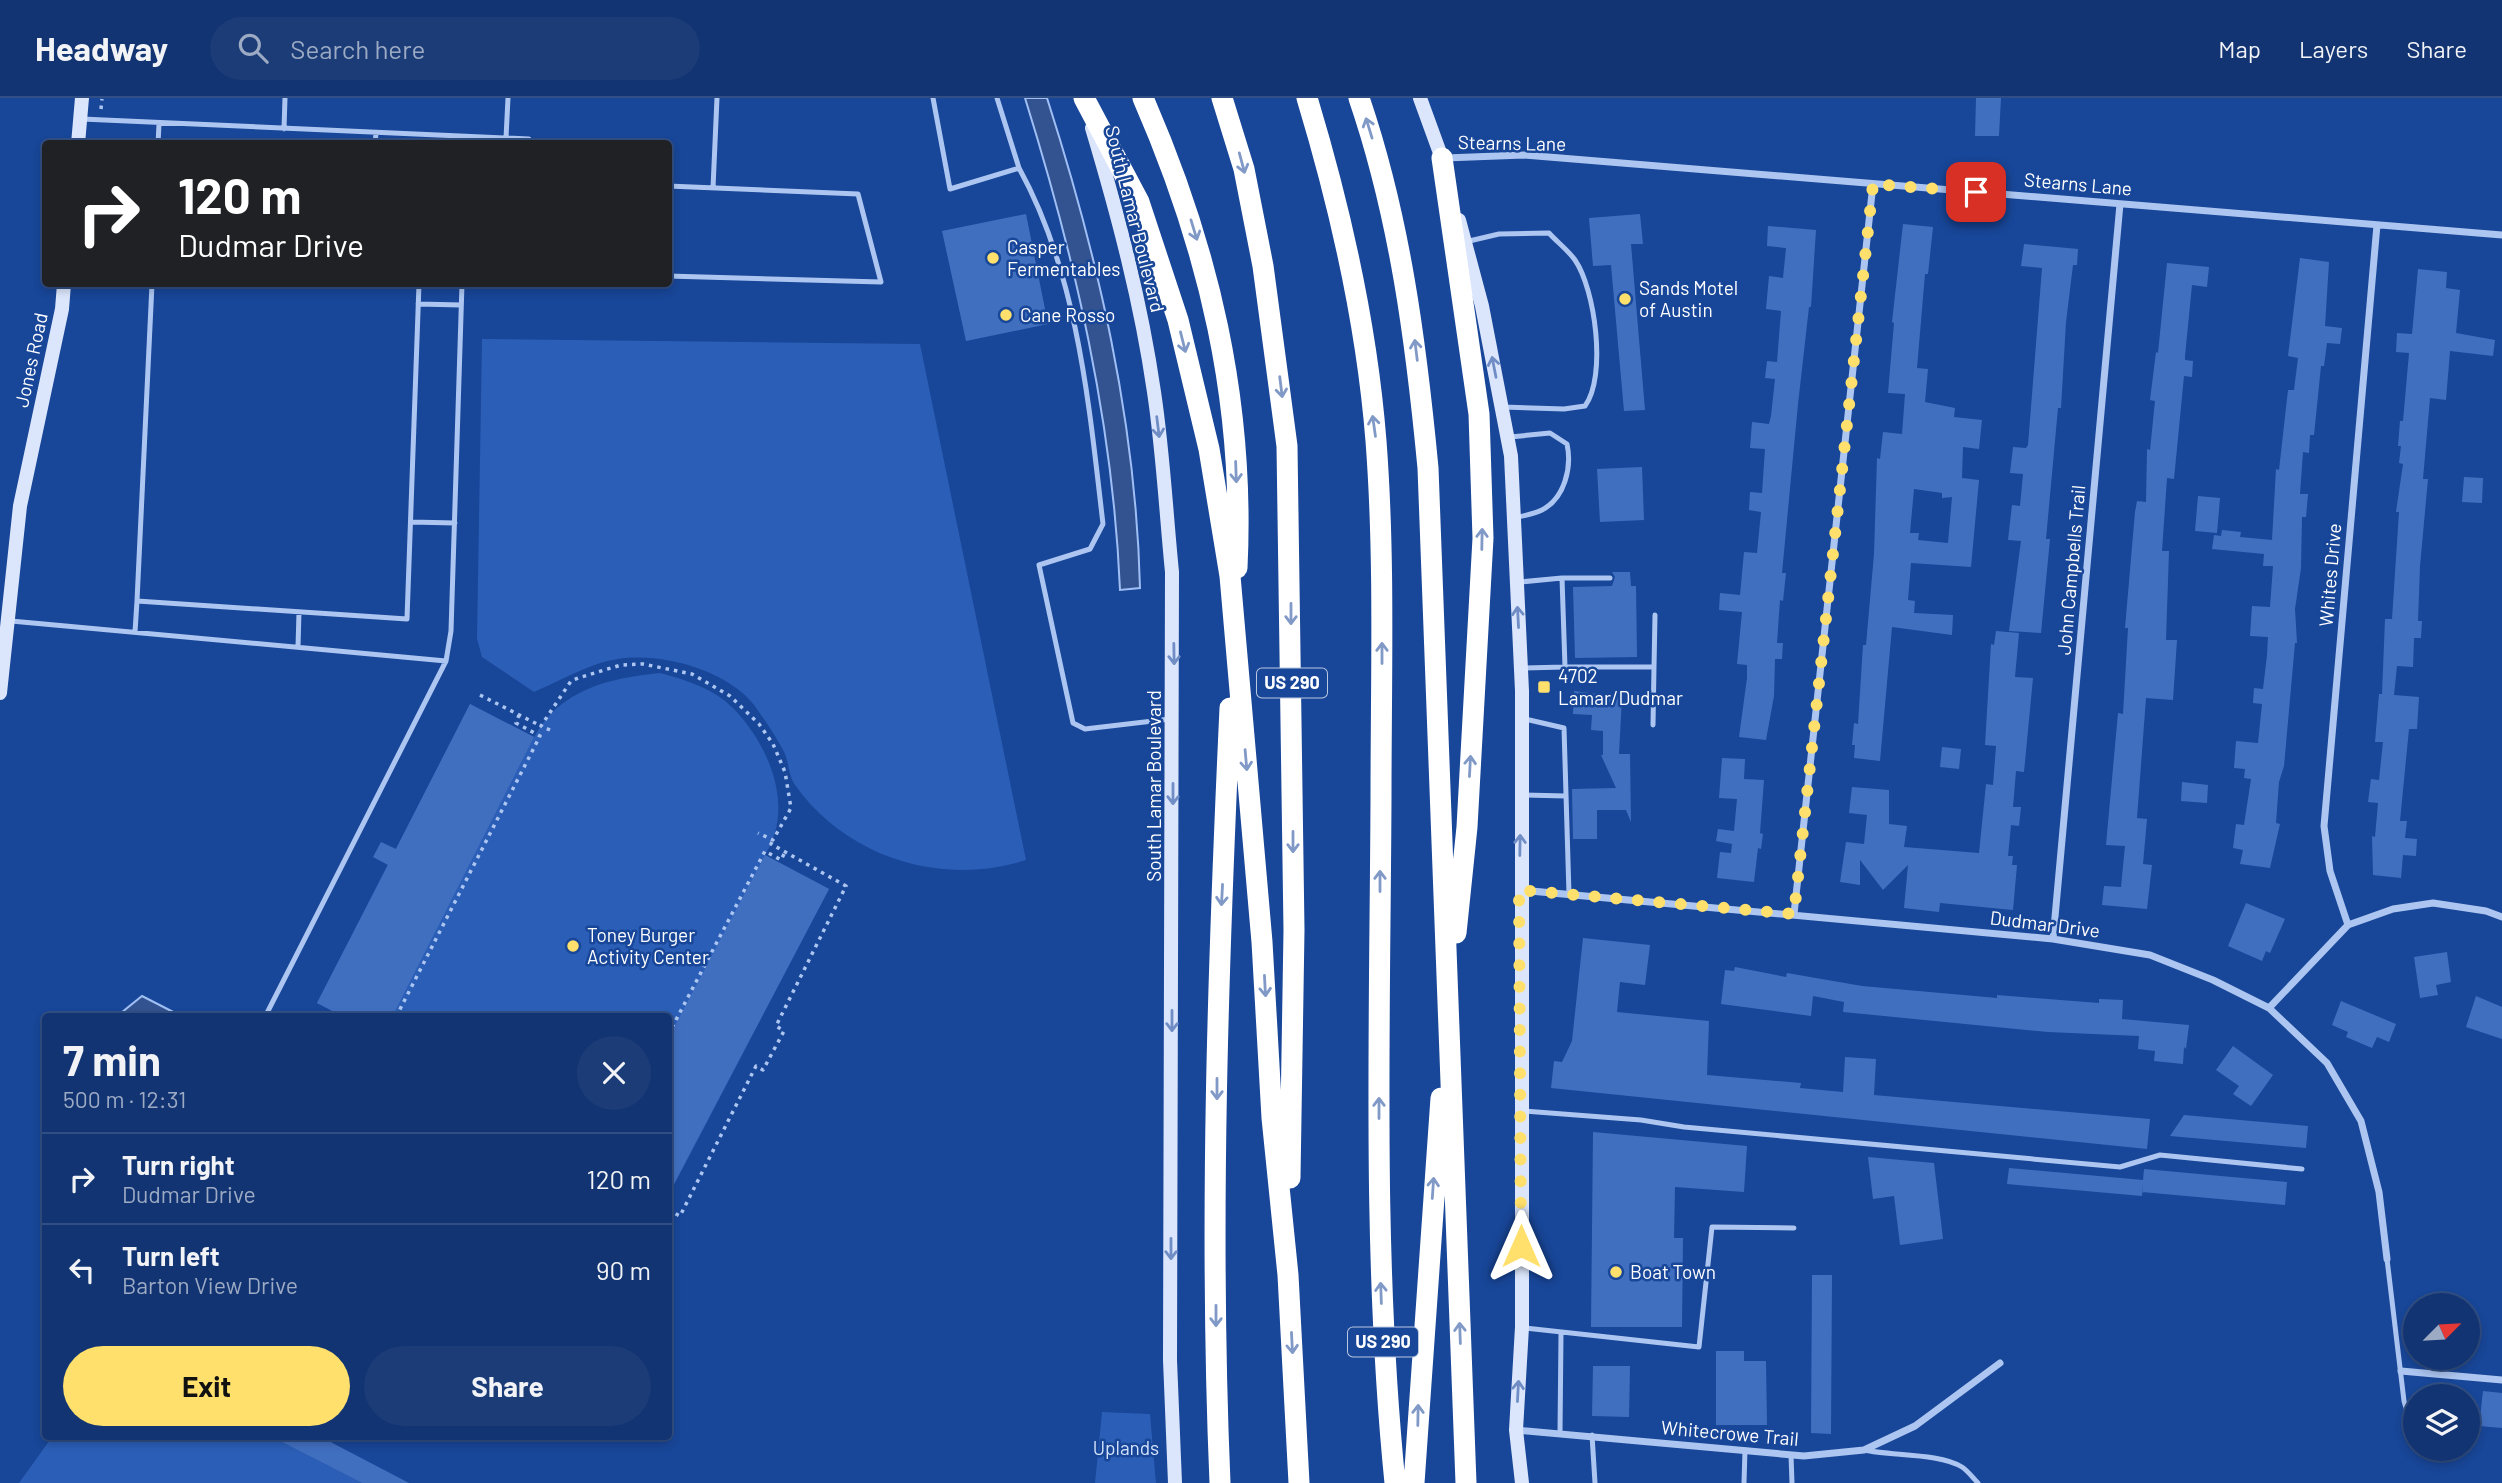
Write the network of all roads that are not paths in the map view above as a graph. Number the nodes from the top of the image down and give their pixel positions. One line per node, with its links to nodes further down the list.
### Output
1 (82, 98): 13 (main road)
2 (285, 98): 15 (lane)
3 (508, 98): 17 (lane)
4 (717, 98): 27 (lane)
5 (933, 98): 24 (lane)
6 (997, 98): 24 (lane)
7 (1084, 98): 59 (main road, South Lamar Boulevard, one-way to 59); 75 (highway, one-way to 75)
8 (1143, 98): 89 (highway, one-way to 89)
9 (1222, 98): 75 (highway, US 290, one-way to 75)
10 (1307, 98): 91 (highway, US 290, one-way to 10)
11 (1359, 98): 93 (highway, one-way to 11)
12 (1420, 98): 23 (main road)
13 (80, 119): 14 (lane); 18 (main road)
14 (159, 124): 15 (lane); 19 (lane)
15 (284, 129): 16 (lane)
16 (376, 133): 20 (lane); 21 (lane)
17 (506, 138): 21 (lane); 22 (lane)
18 (78, 140)
19 (158, 140)
20 (375, 140)
21 (466, 140)
22 (529, 140)
23 (1442, 158): 25 (street, Stearns Lane); 31 (main road); 92 (highway, one-way to 23)
24 (1019, 168): 59 (lane)
25 (1873, 184): 28 (street, Stearns Lane); 65 (street)
26 (672, 186): 27 (lane)
27 (713, 188): 32 (lane)
28 (2120, 204): 29 (street, Stearns Lane); 68 (street, John Campbells Trail)
29 (2377, 225): 30 (street, Stearns Lane); 67 (street, Whites Drive)
30 (2502, 235)
31 (1465, 242): 39 (main road, one-way to 31); 39 (lane)
32 (672, 275)
33 (64, 287): 50 (main road, Jones Road)
34 (152, 287): 47 (lane)
35 (419, 287): 37 (lane)
36 (462, 287): 38 (lane)
37 (418, 304): 38 (lane); 42 (lane)
38 (461, 306): 43 (lane)
39 (1502, 407): 40 (main road)
40 (1507, 438): 41 (main road); 41 (lane)
41 (1513, 518): 46 (main road)
42 (411, 522): 43 (lane); 48 (lane)
43 (455, 523): 53 (lane)
44 (1563, 578): 45 (lane); 46 (lane); 54 (lane)
45 (1610, 578)
46 (1517, 583): 56 (main road, one-way to 46)
47 (137, 601): 48 (lane); 51 (lane)
48 (299, 612): 52 (lane)
49 (1655, 615): 55 (lane)
50 (8, 620): 51 (lane); 57 (main road, Jones Road)
51 (135, 632): 52 (lane)
52 (298, 647): 53 (lane)
53 (446, 661): 70 (lane)
54 (1565, 667): 55 (lane); 56 (lane)
55 (1654, 667): 60 (lane)
56 (1521, 668): 58 (main road)
57 (0, 693)
58 (1521, 718): 61 (main road); 62 (lane)
59 (1174, 719): 88 (main road, South Lamar Boulevard, one-way to 88)
60 (1653, 725)
61 (1520, 795): 62 (lane); 63 (main road, one-way to 61)
62 (1566, 796): 64 (lane)
63 (1519, 890): 64 (street, Dudmar Drive); 71 (main road)
64 (1569, 894): 65 (street, Dudmar Drive)
65 (1794, 914): 68 (street, Dudmar Drive)
66 (2502, 917): 67 (street)
67 (2348, 925): 69 (street)
68 (2053, 939): 69 (street, Dudmar Drive)
69 (2269, 1008): 74 (street, Dudmar Drive)
70 (267, 1013)
71 (1521, 1110): 72 (lane); 76 (main road)
72 (2302, 1169)
73 (1794, 1228): 77 (lane)
74 (2387, 1259): 79 (lane)
75 (1288, 1275): 90 (highway, US 290, one-way to 90)
76 (1522, 1327): 77 (lane); 82 (main road, one-way to 76)
77 (1561, 1334): 83 (lane)
78 (2000, 1363): 86 (street, Whitecrowe Trail)
79 (2401, 1370): 80 (street); 81 (lane)
80 (2502, 1380)
81 (2403, 1391)
82 (1516, 1430): 83 (street, Whitecrowe Trail); 94 (main road)
83 (1560, 1432): 84 (street, Whitecrowe Trail)
84 (1592, 1436): 85 (street, Whitecrowe Trail); 95 (lane)
85 (1745, 1450): 87 (street, Whitecrowe Trail); 96 (lane)
86 (1864, 1450): 87 (street, Whitecrowe Trail); 98 (lane)
87 (1791, 1455): 97 (lane)
88 (1175, 1483)
89 (1220, 1483)
90 (1299, 1483)
91 (1395, 1483)
92 (1414, 1483)
93 (1466, 1483)
94 (1522, 1483)
95 (1595, 1483)
96 (1744, 1483)
97 (1792, 1483)
98 (1978, 1483)

